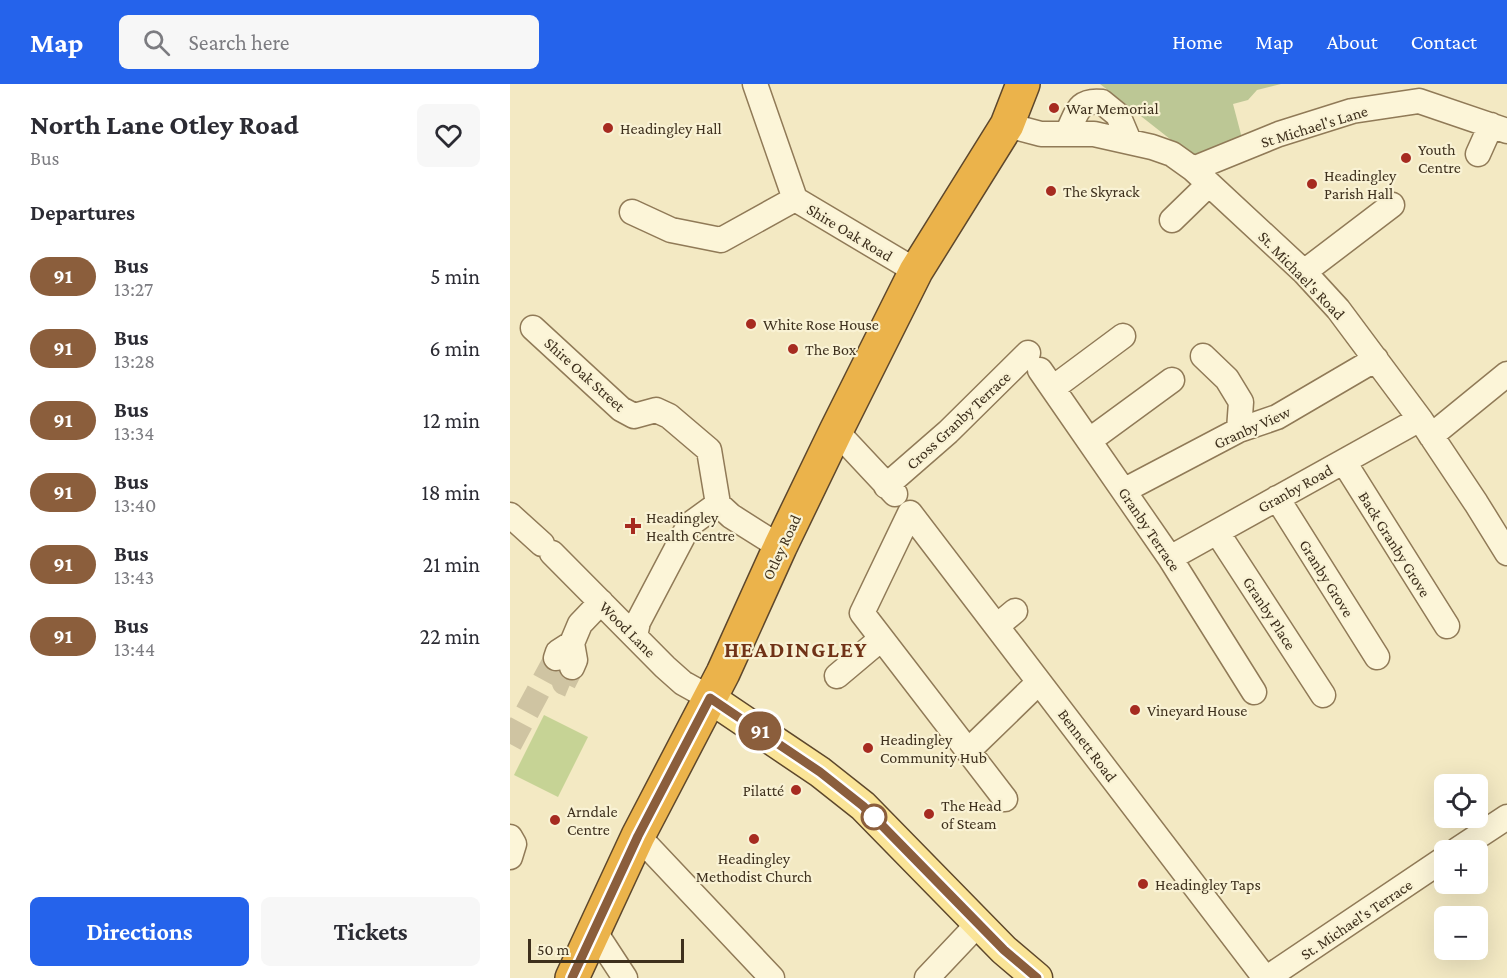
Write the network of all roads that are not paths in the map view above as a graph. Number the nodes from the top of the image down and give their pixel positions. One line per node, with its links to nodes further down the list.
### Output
1 (755, 84): 10 (street, Shire Oak Road)
2 (1023, 84): 4 (highway, Otley Road)
3 (1424, 92): 5 (street, St Michael's Lane); 9 (street, St Michael's Lane)
4 (1007, 125): 6 (street, St. Michael's Road); 14 (highway, Otley Road)
5 (1499, 128): 8 (street)
6 (1068, 133): 7 (street, St. Michael's Road); 7 (street)
7 (1129, 141): 9 (street, St. Michael's Road)
8 (1478, 154)
9 (1201, 177): 13 (street); 15 (street, St. Michael's Road)
10 (795, 199): 12 (street); 14 (street, Shire Oak Road)
11 (1392, 205): 15 (street)
12 (632, 212)
13 (1172, 220)
14 (916, 272): 24 (highway, Otley Road)
15 (1304, 272): 19 (street, St. Michael's Road)
16 (533, 327): 30 (street, Shire Oak Street)
17 (1123, 336): 20 (street, Cross Granby Terrace)
18 (1203, 356): 25 (street)
19 (1376, 358): 23 (street, St. Michael's Road); 25 (street, Granby View)
20 (1036, 364): 24 (street, Cross Granby Terrace); 26 (street, Granby Terrace)
21 (1507, 374): 23 (street, Granby Road)
22 (1172, 380): 26 (street)
23 (1426, 428): 27 (street, Granby Road); 34 (street, St. Michael's Road)
24 (836, 430): 33 (highway, Otley Road)
25 (1239, 430): 28 (street, Granby View)
26 (1090, 440): 28 (street, Granby Terrace)
27 (1344, 462): 29 (street, Granby Road); 39 (street, Back Granby Grove)
28 (1125, 490): 35 (street, Granby Terrace)
29 (1277, 498): 32 (street, Granby Road); 43 (street, Granby Grove)
30 (718, 504): 33 (street); 40 (street)
31 (510, 515): 36 (street, Wood Lane)
32 (1217, 532): 35 (street, Granby Road); 47 (street, Granby Place)
33 (780, 547): 48 (highway, Otley Road)
34 (1507, 553)
35 (1170, 558): 46 (street, Granby Terrace)
36 (601, 602): 40 (street, Wood Lane); 42 (street)
37 (1016, 611): 38 (street)
38 (997, 626): 41 (street, Bennett Road); 45 (street, Bennett Road)
39 (1447, 626)
40 (634, 636): 48 (street, Wood Lane)
41 (881, 639): 44 (street); 49 (street)
42 (567, 656)
43 (1377, 657)
44 (837, 676)
45 (1039, 682): 49 (street); 64 (street, Bennett Road)
46 (1254, 692)
47 (1323, 695)
48 (710, 698): 52 (highway, Otley Road); 57 (main road)
49 (969, 750): 50 (street)
50 (1005, 799)
51 (1507, 817): 54 (street)
52 (638, 836): 58 (highway, Otley Road); 61 (street)
53 (510, 837): 55 (street)
54 (1472, 840)
55 (510, 857)
56 (1434, 866): 64 (street, St. Michael's Terrace)
57 (978, 924): 62 (street); 63 (main road)
58 (593, 929): 59 (highway, Otley Road); 60 (street)
59 (572, 978)
60 (625, 978)
61 (772, 978)
62 (927, 978)
63 (1037, 978)
64 (1266, 978)

